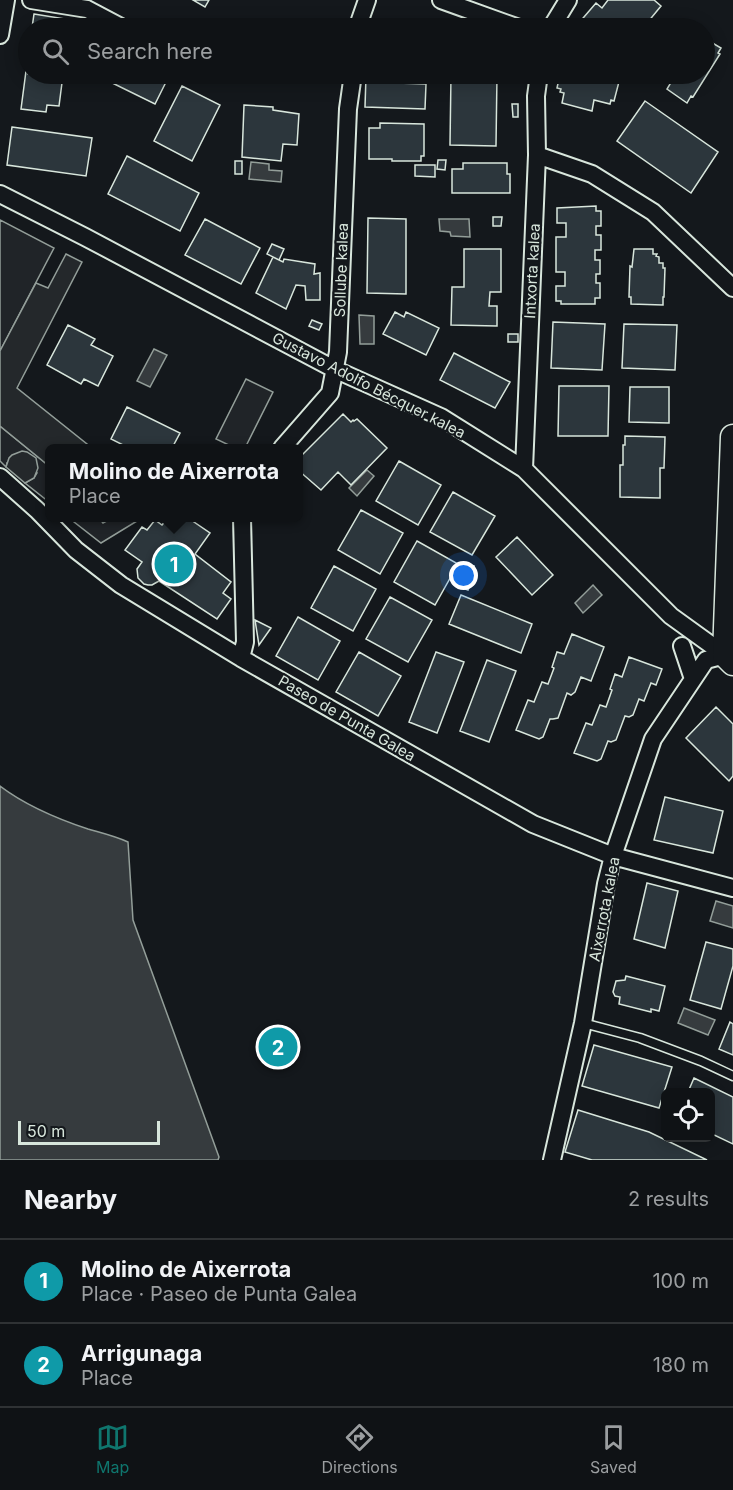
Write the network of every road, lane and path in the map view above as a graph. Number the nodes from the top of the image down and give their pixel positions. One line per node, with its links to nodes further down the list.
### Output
1 (6, 0): 10 (street)
2 (31, 0): 6 (street)
3 (367, 0): 7 (street)
4 (441, 0): 8 (street)
5 (568, 0): 9 (street)
6 (104, 18)
7 (362, 18)
8 (491, 18)
9 (557, 18)
10 (0, 35)
11 (352, 84): 16 (street, Sollube kalea)
12 (538, 84): 13 (street, Intxorta kalea)
13 (537, 155): 15 (street); 19 (street, Intxorta kalea)
14 (0, 195): 16 (street, Gustavo Adolfo Bécquer kalea)
15 (733, 288)
16 (334, 369): 18 (street, Sollube kalea); 19 (street, Gustavo Adolfo Bécquer kalea)
17 (733, 437): 26 (street)
18 (285, 444)
19 (524, 469): 26 (street, Gustavo Adolfo Bécquer kalea)
20 (7, 478): 21 (street, Paseo de Punta Galea)
21 (45, 518)
22 (49, 522): 25 (street, Paseo de Punta Galea)
23 (242, 522): 25 (street)
24 (682, 646): 27 (street)
25 (241, 658): 28 (street, Paseo de Punta Galea)
26 (729, 659): 27 (street, Aixerrota kalea)
27 (693, 679): 28 (street, Aixerrota kalea)
28 (613, 856): 29 (street, Paseo de Punta Galea); 30 (street, Aixerrota kalea)
29 (733, 888)
30 (583, 1023): 31 (lane); 32 (street, Aixerrota kalea)
31 (733, 1076)
32 (552, 1160)

